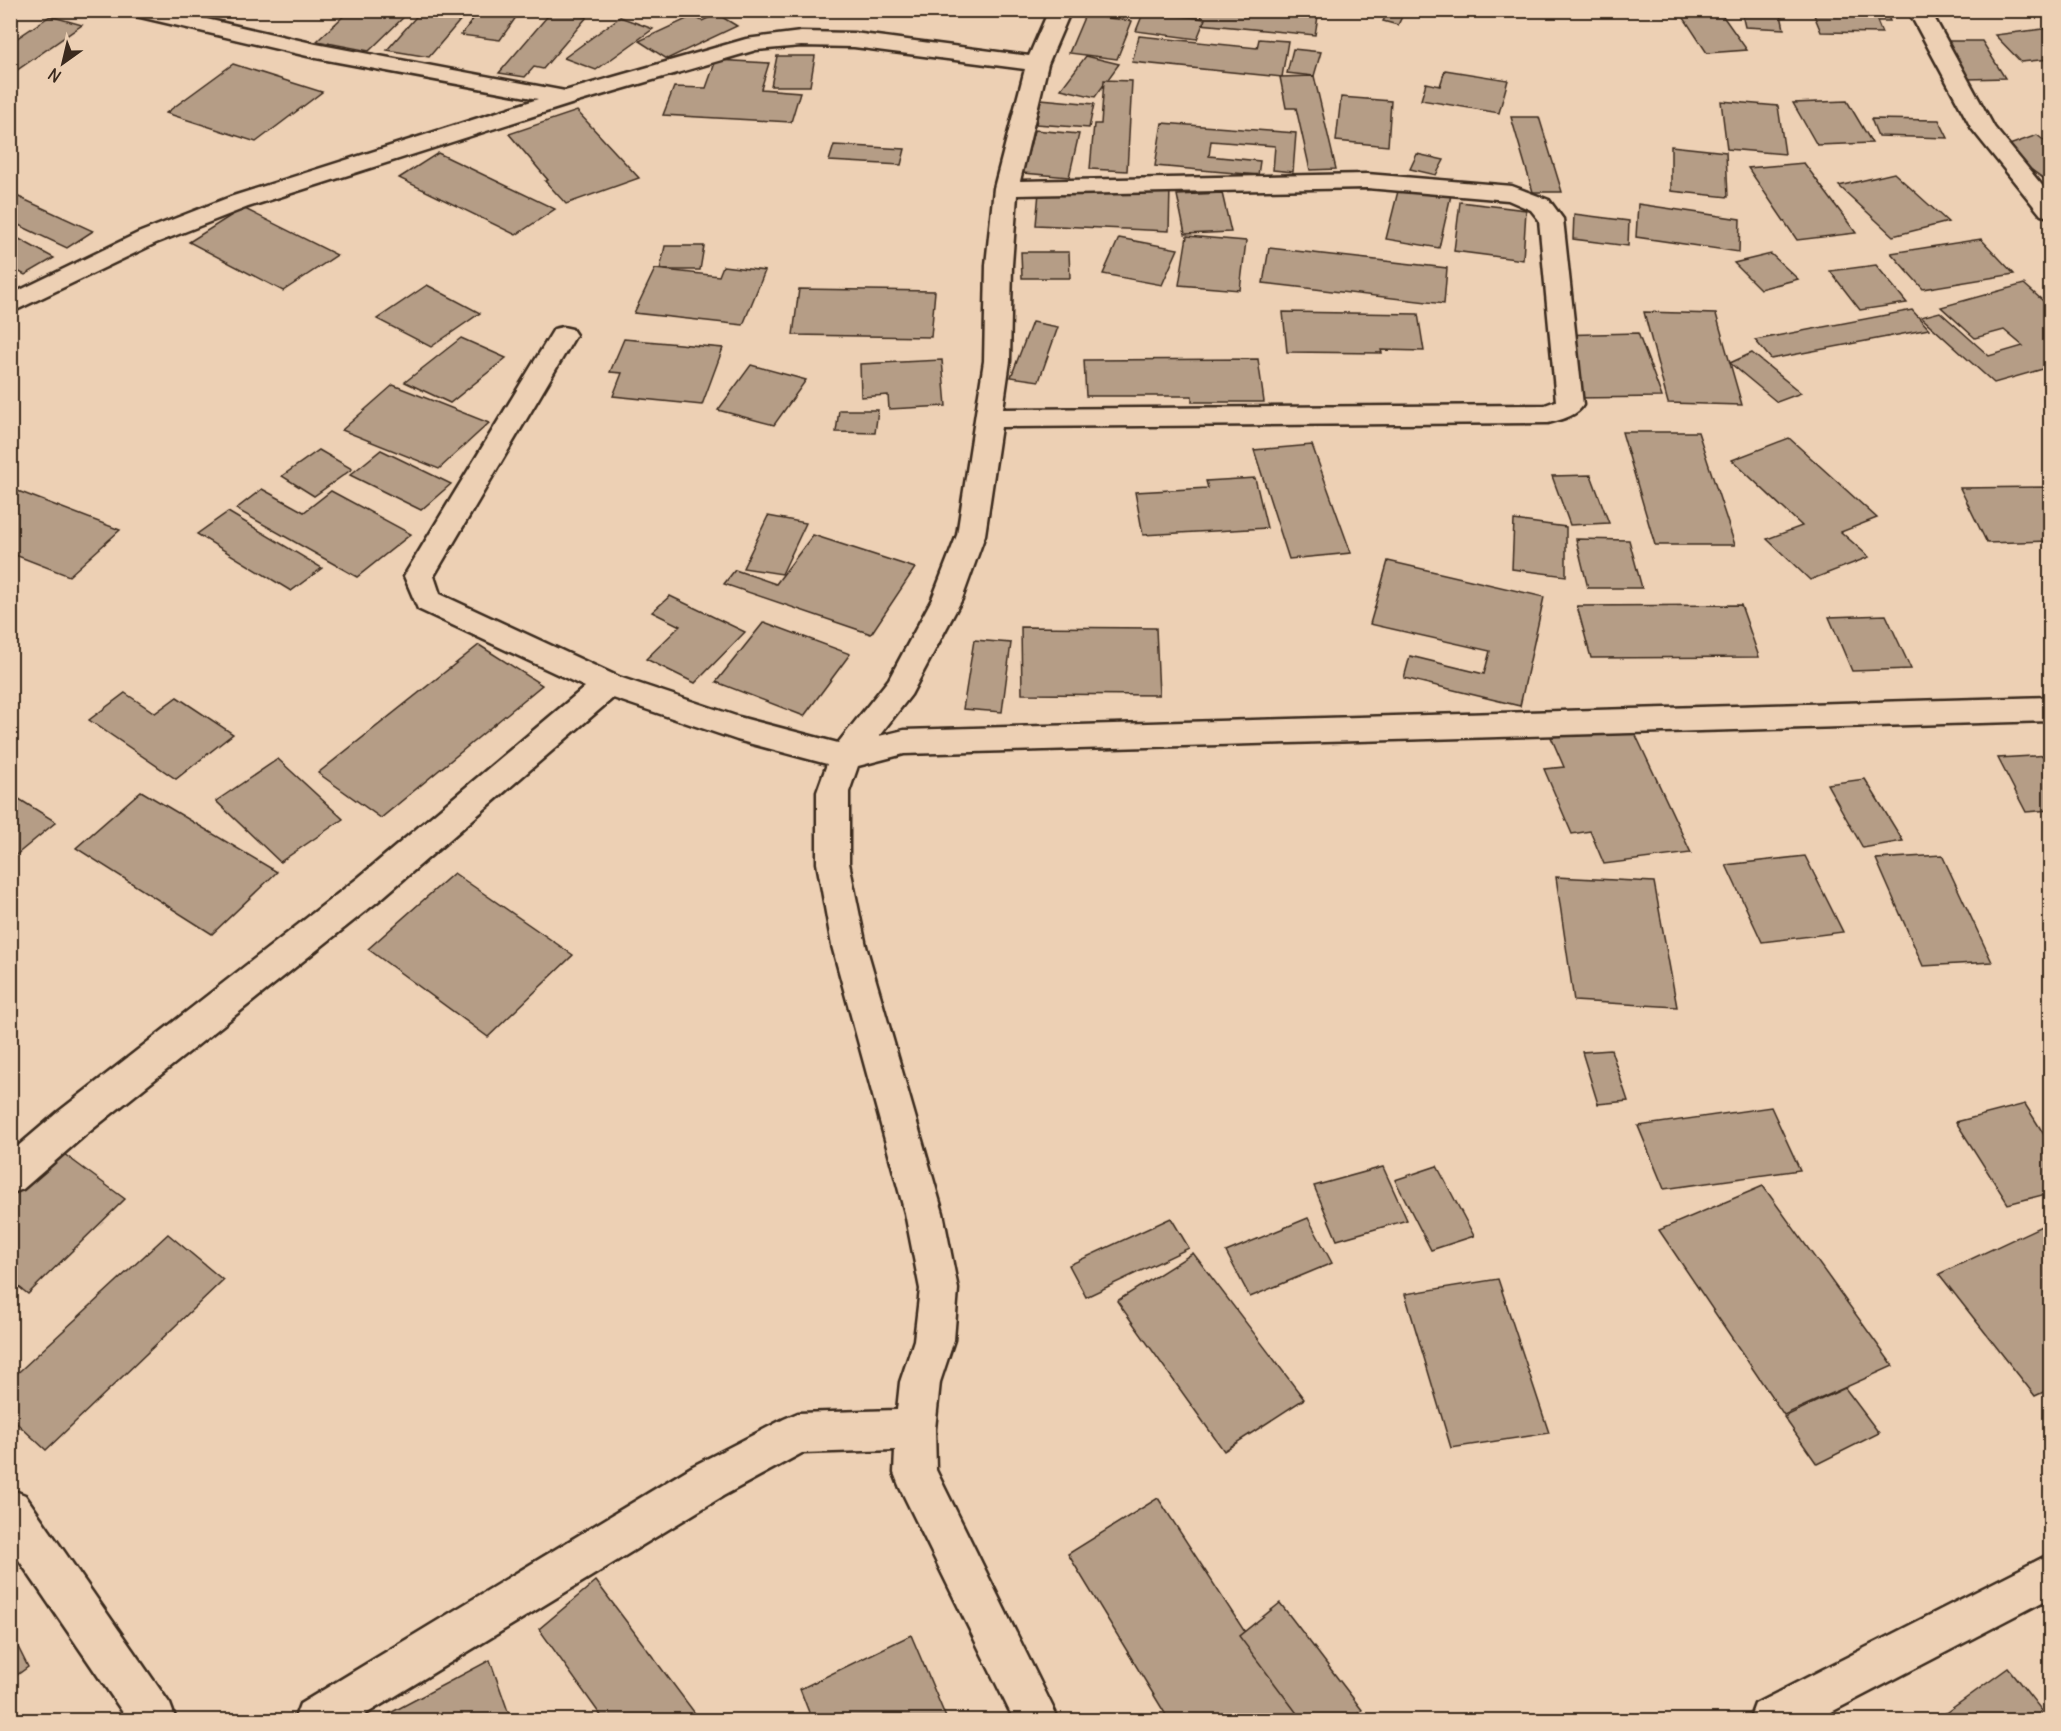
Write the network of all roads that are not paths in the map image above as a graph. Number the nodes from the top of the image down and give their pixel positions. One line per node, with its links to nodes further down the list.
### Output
1 (136, 10): 5 (street)
2 (1060, 10): 4 (street)
3 (1919, 10): 7 (street)
4 (1037, 64): 5 (street); 6 (street)
5 (566, 98): 8 (street)
6 (1006, 188): 10 (street); 10 (street)
7 (2050, 210)
8 (10, 305)
9 (563, 334): 11 (street)
10 (989, 418): 13 (street)
11 (608, 685): 13 (street); 14 (street)
12 (2050, 709): 13 (street)
13 (845, 757): 15 (street)
14 (10, 1177)
15 (915, 1429): 20 (street); 21 (street)
16 (10, 1509): 19 (street)
17 (2050, 1575): 18 (street)
18 (1799, 1714)
19 (154, 1720)
20 (316, 1720)
21 (1037, 1720)

